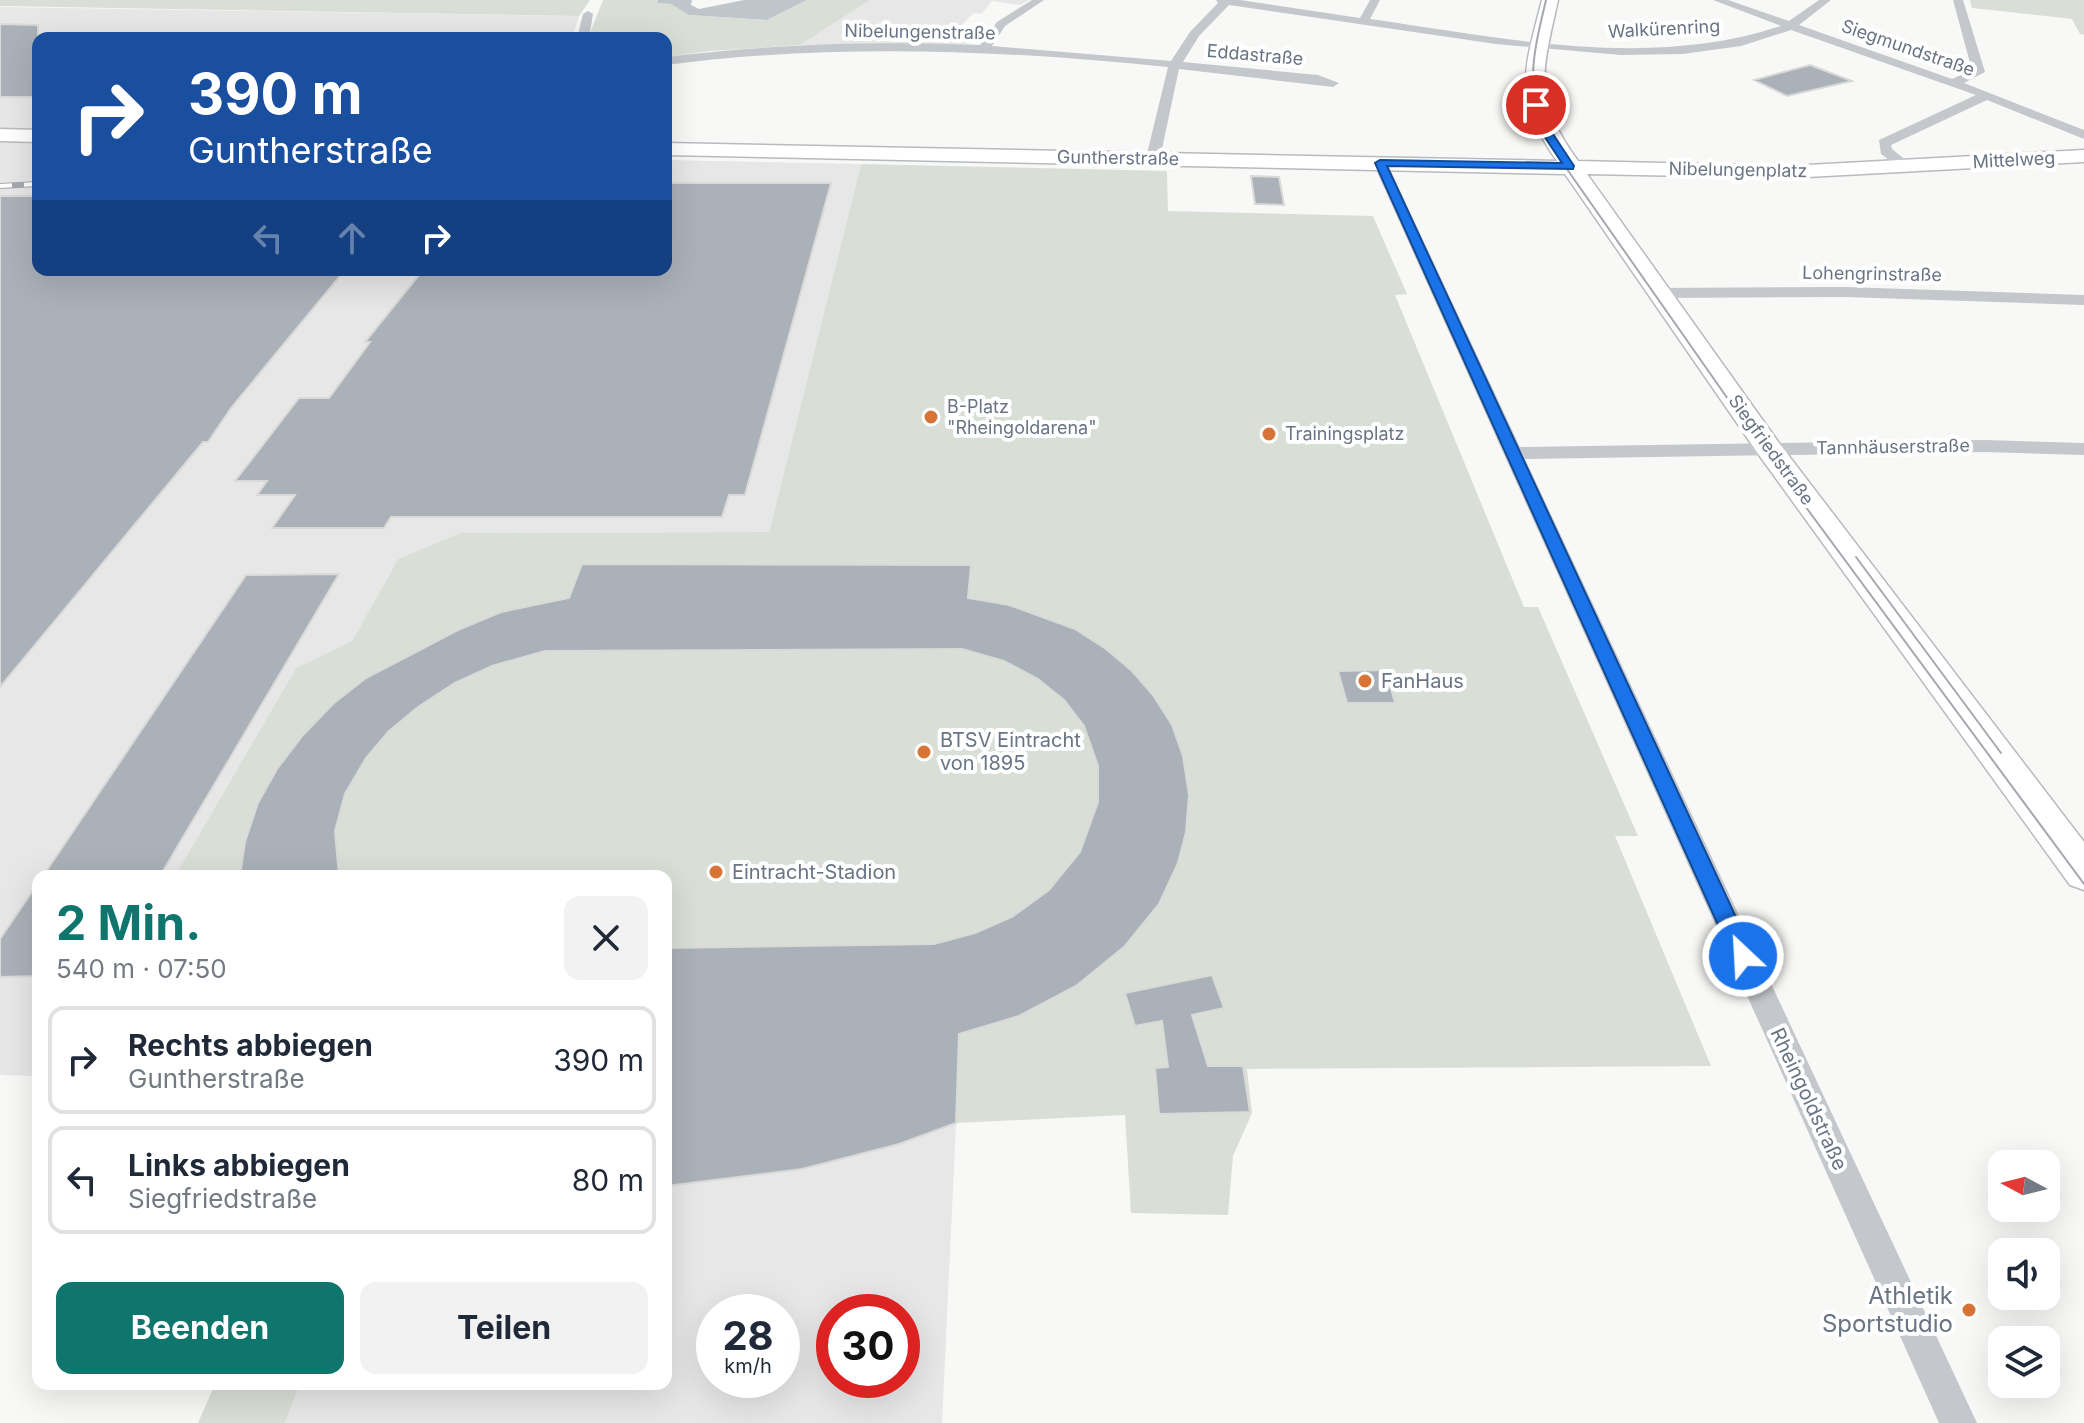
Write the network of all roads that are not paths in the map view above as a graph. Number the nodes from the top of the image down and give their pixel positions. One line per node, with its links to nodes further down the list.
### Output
1 (1039, 0): 13 (street)
2 (1224, 0): 9 (street, Walkürenring); 15 (street)
3 (1375, 0): 9 (street)
4 (1550, 0): 12 (street, Siegfriedstraße)
5 (1718, 0): 10 (street, Siegmundstraße)
6 (1826, 0): 10 (street, Walkürenring)
7 (1958, 0): 17 (street)
8 (588, 14): 11 (street)
9 (1364, 21): 12 (street, Walkürenring)
10 (1791, 26): 12 (street, Walkürenring); 17 (street, Siegmundstraße)
11 (584, 32)
12 (1540, 46): 27 (street, Siegfriedstraße)
13 (983, 50): 14 (street, Nibelungenstraße); 15 (street, Nibelungenstraße)
14 (672, 60)
15 (1174, 66): 16 (street, Eddastraße); 24 (street)
16 (1333, 83)
17 (1952, 83): 18 (street, Siegmundstraße)
18 (1987, 95): 20 (street, Siegmundstraße); 28 (street)
19 (0, 135): 21 (street)
20 (2084, 135)
21 (32, 136)
22 (672, 149): 24 (street, Guntherstraße)
23 (2084, 156): 26 (street, Mittelweg)
24 (1153, 158): 25 (street, Guntherstraße)
25 (1380, 163): 27 (street, Guntherstraße); 33 (street, Rheingoldstraße)
26 (1944, 164): 28 (street, Nibelungenplatz)
27 (1569, 166): 28 (street, Nibelungenplatz); 29 (street, Siegfriedstraße)
28 (1906, 166)
29 (1660, 293): 30 (street, Lohengrinstraße); 31 (street, Siegfriedstraße)
30 (2084, 300)
31 (1769, 449): 32 (street, Tannhäuserstraße); 33 (street, Tannhäuserstraße); 34 (street, Siegfriedstraße)
32 (2084, 449)
33 (1511, 453): 35 (street, Rheingoldstraße)
34 (2084, 873)
35 (1958, 1423)

